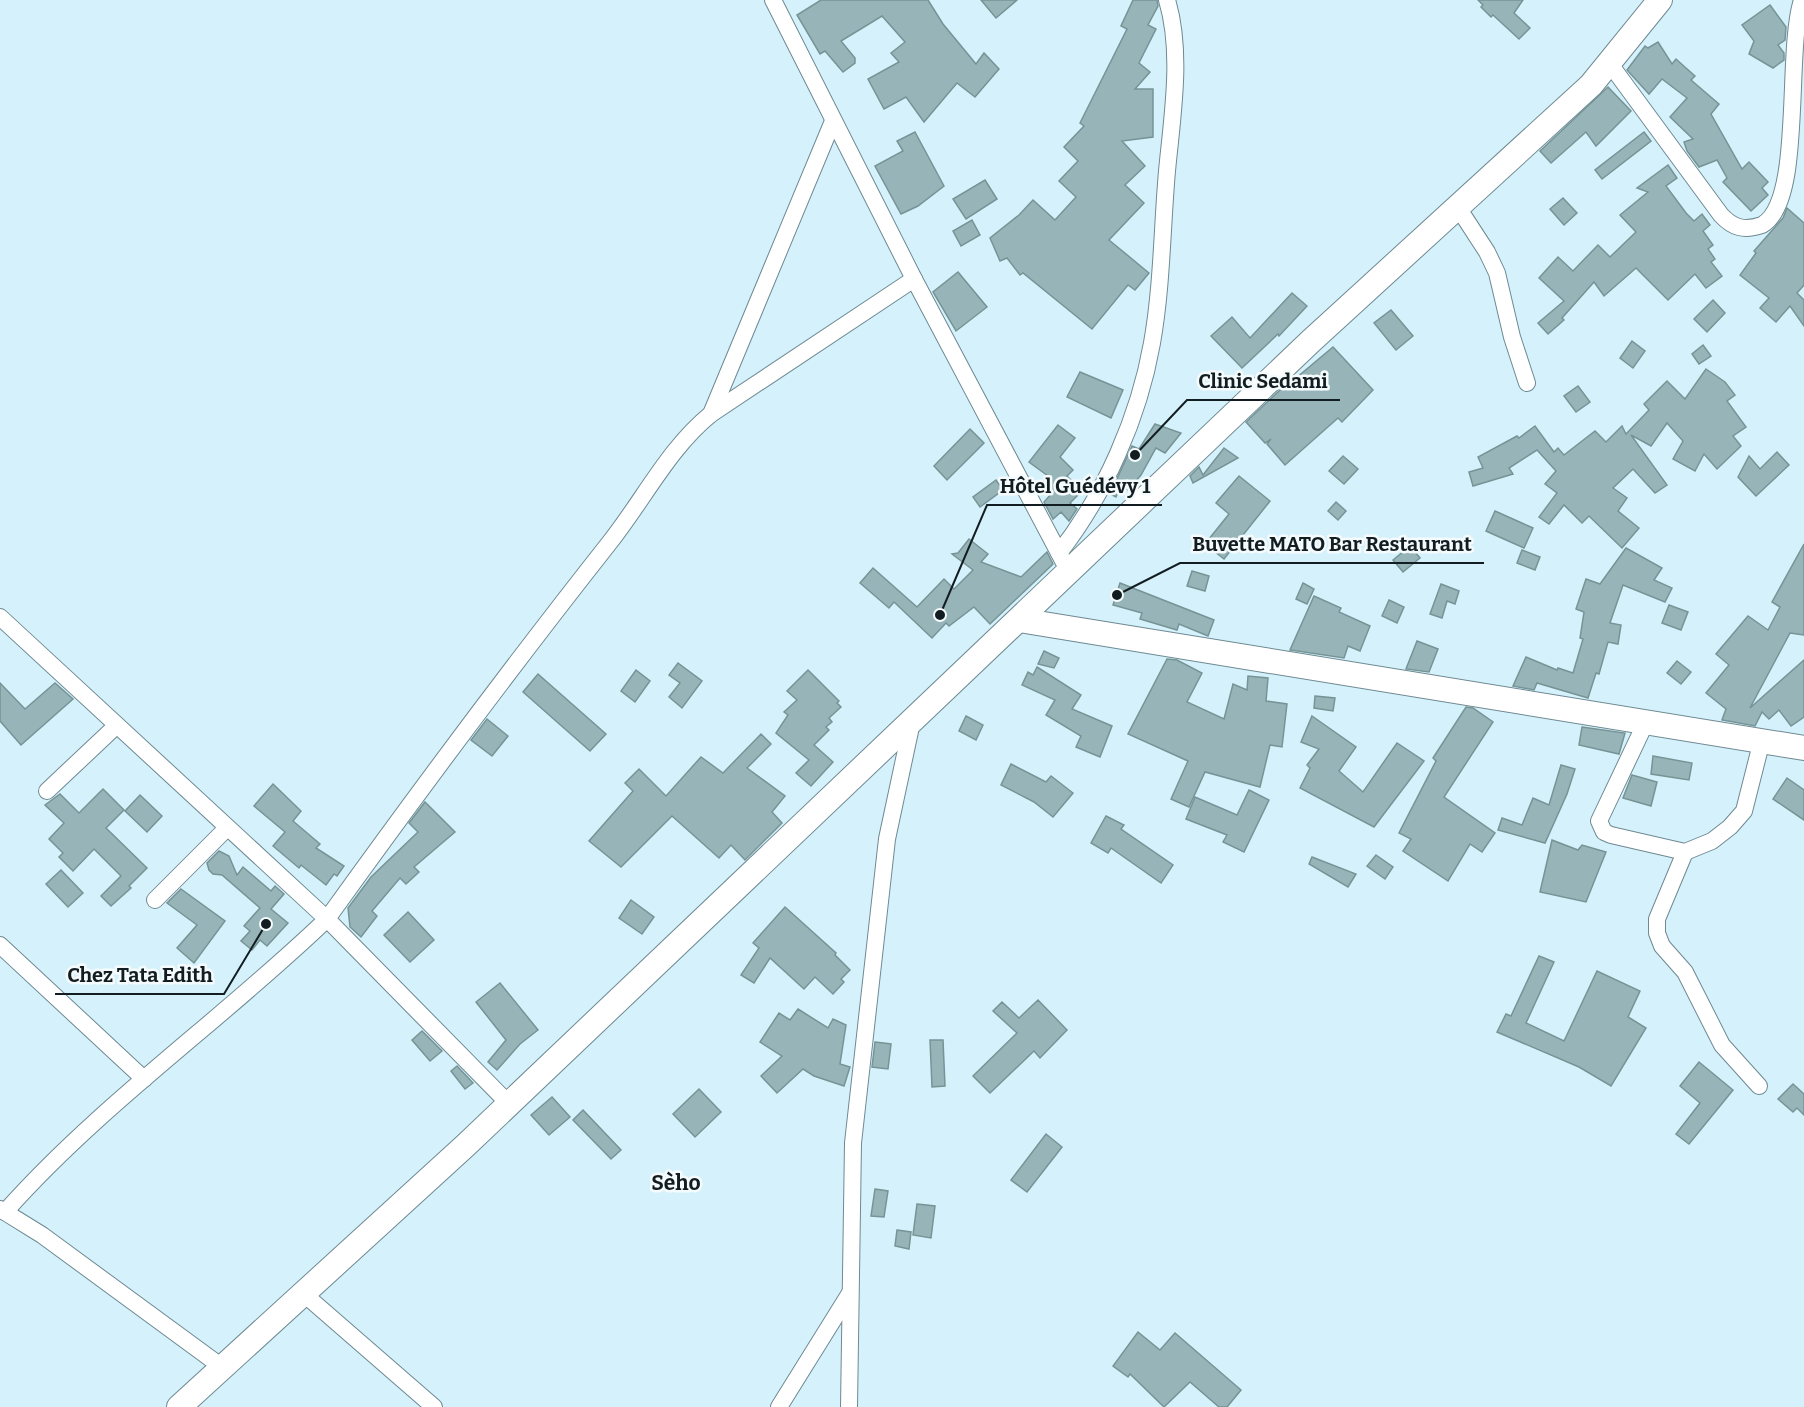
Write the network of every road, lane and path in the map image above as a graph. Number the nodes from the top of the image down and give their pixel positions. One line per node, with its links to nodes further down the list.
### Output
1 (773, 0): 6 (street)
2 (1167, 0): 12 (street)
3 (1660, 0): 5 (main road)
4 (1802, 0): 7 (street)
5 (1610, 64): 7 (street); 8 (main road)
6 (833, 122): 9 (street); 11 (street)
7 (1800, 185)
8 (1459, 209): 10 (street); 12 (main road)
9 (914, 279): 11 (street); 12 (street)
10 (1527, 383)
11 (711, 414): 24 (street)
12 (1064, 562): 13 (main road)
13 (1019, 620): 15 (main road); 16 (main road)
14 (2, 622): 17 (street)
15 (912, 722): 28 (main road); 30 (street)
16 (1646, 722): 18 (main road); 22 (street)
17 (116, 726): 20 (street); 21 (street)
18 (1762, 740): 19 (main road); 22 (street)
19 (1804, 748)
20 (46, 791)
21 (227, 828): 23 (street); 24 (street)
22 (1685, 852): 27 (street)
23 (155, 900)
24 (327, 919): 26 (street); 28 (street)
25 (0, 945): 26 (street)
26 (144, 1079): 29 (street)
27 (1759, 1086)
28 (509, 1104): 31 (main road)
29 (3, 1210): 32 (street)
30 (850, 1293): 35 (street); 36 (street)
31 (304, 1294): 32 (main road); 34 (street)
32 (222, 1366): 33 (main road)
33 (179, 1407)
34 (434, 1407)
35 (779, 1407)
36 (849, 1407)

